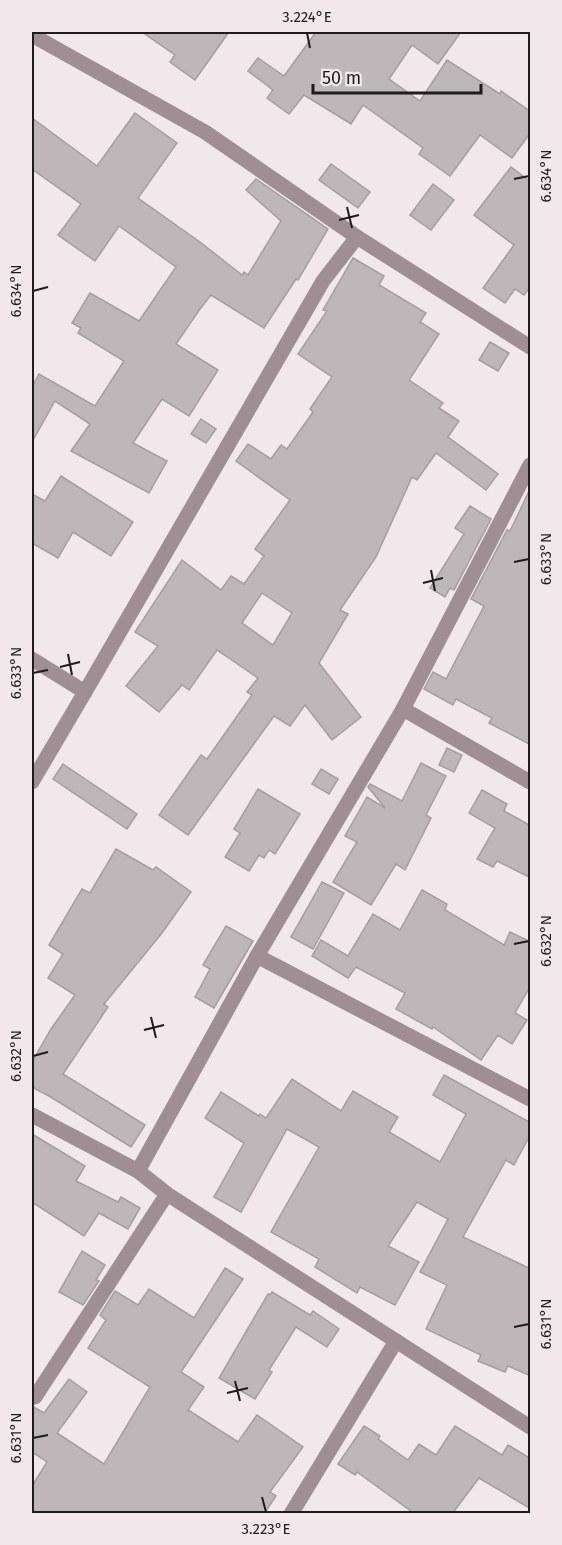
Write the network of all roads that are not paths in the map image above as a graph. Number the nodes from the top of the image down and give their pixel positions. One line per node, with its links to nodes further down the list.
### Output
1 (38, 40): 2 (street)
2 (357, 237): 3 (street); 6 (street)
3 (531, 347)
4 (531, 465): 7 (street)
5 (32, 658): 6 (street)
6 (85, 692): 8 (street)
7 (404, 709): 9 (street); 10 (street)
8 (32, 782)
9 (531, 782)
10 (257, 956): 11 (street); 13 (street)
11 (531, 1099)
12 (32, 1115): 13 (street)
13 (138, 1171): 14 (street)
14 (167, 1194): 15 (street); 16 (street)
15 (396, 1341): 17 (street); 18 (street)
16 (35, 1397)
17 (531, 1427)
18 (291, 1514)

